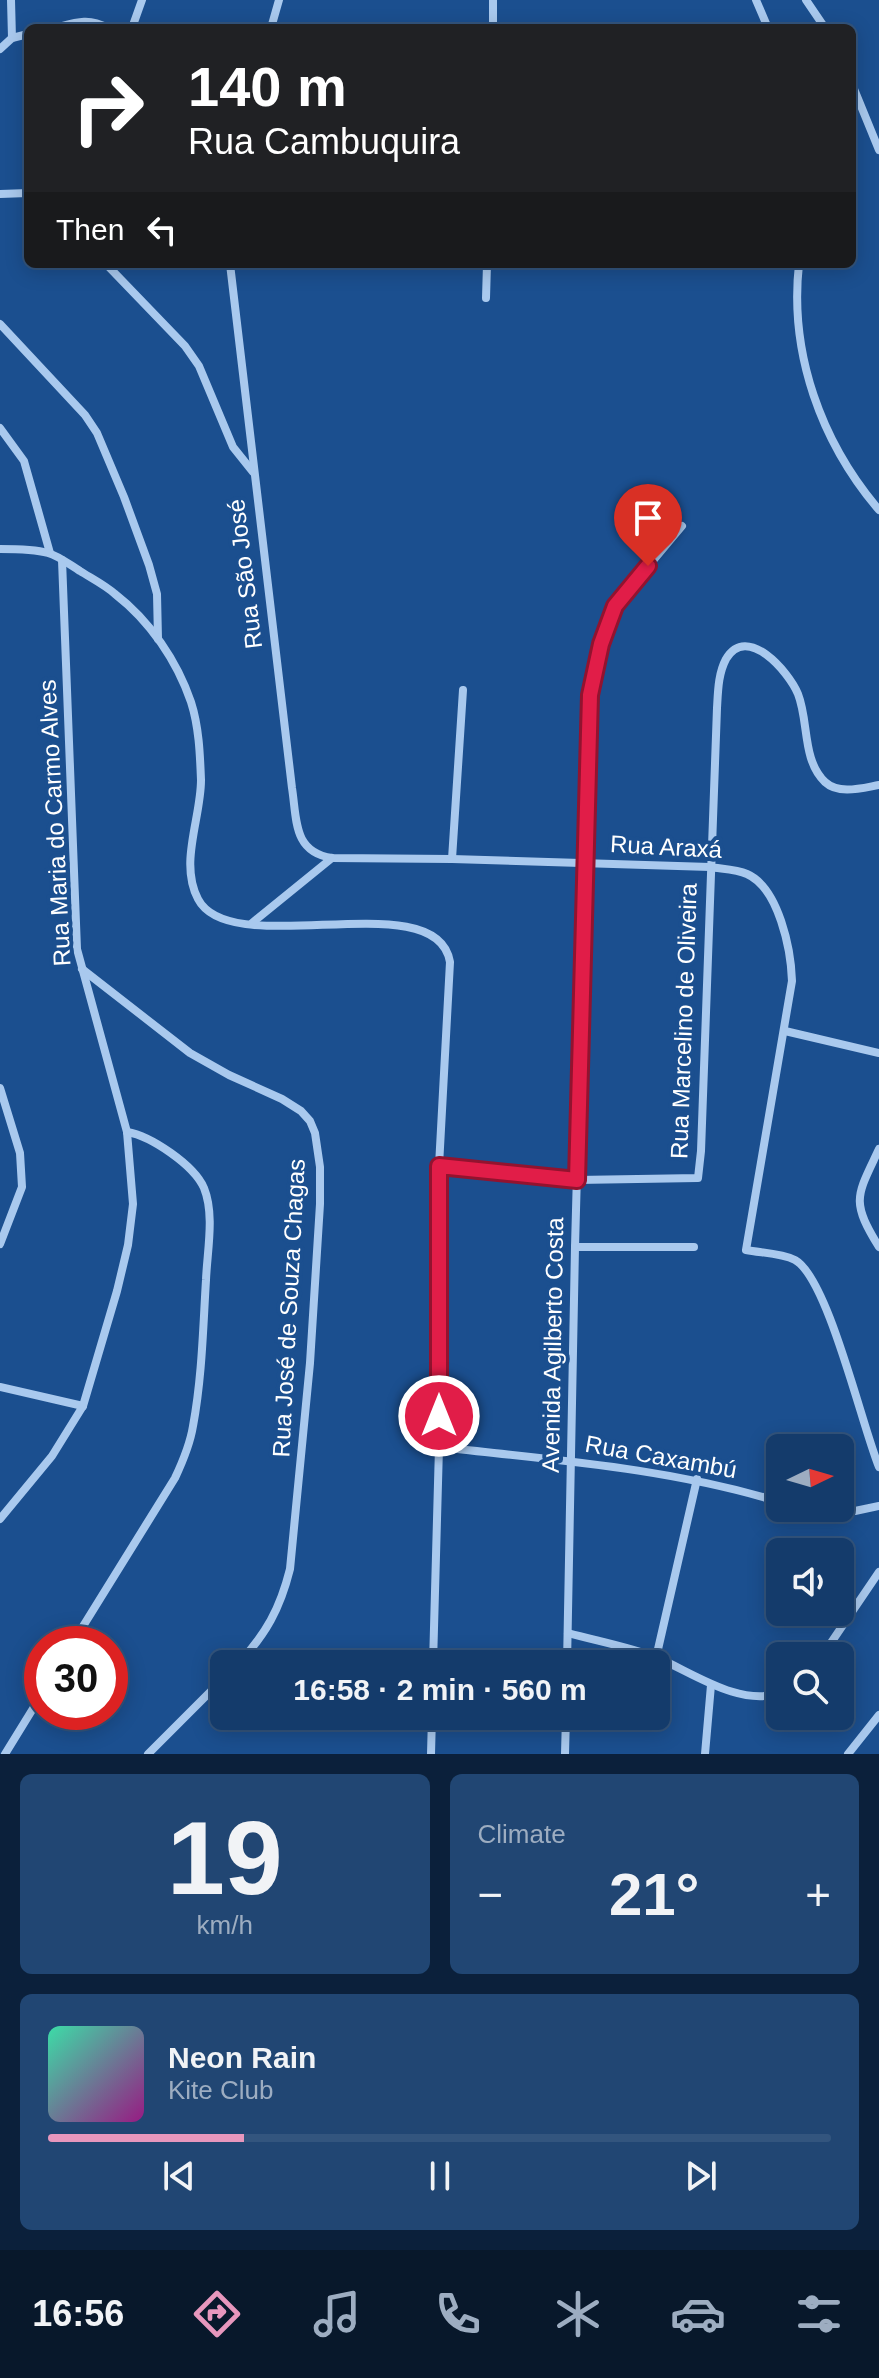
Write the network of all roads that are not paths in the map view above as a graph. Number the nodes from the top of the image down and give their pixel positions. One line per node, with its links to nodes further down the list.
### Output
1 (11, 0): 15 (street)
2 (142, 0): 9 (street)
3 (279, 0): 10 (street)
4 (493, 0): 11 (street)
5 (756, 0): 12 (street)
6 (806, 0): 13 (street)
7 (70, 24): 8 (street)
8 (100, 24)
9 (133, 24)
10 (272, 24)
11 (493, 24)
12 (766, 24)
13 (822, 24)
14 (24, 35): 15 (street)
15 (12, 38): 16 (street)
16 (0, 49)
17 (856, 94): 18 (street)
18 (879, 150)
19 (24, 193): 20 (street)
20 (0, 194)
21 (110, 268): 28 (street)
22 (230, 268): 28 (street, Rua São José)
23 (487, 268): 25 (street)
24 (799, 268): 29 (street)
25 (486, 298)
26 (0, 324): 34 (street)
27 (0, 428): 32 (street)
28 (253, 472): 37 (street, Rua São José)
29 (879, 510)
30 (682, 526): 39 (street, Avenida Agilberto Costa)
31 (0, 549): 32 (street)
32 (50, 553): 33 (street)
33 (62, 560): 34 (street); 42 (street, Rua Maria do Carmo Alves)
34 (158, 639): 41 (street)
35 (463, 690): 38 (street)
36 (879, 785): 40 (street, Rua Marcelino de Oliveira)
37 (332, 858): 38 (street, Rua Araxá); 41 (street)
38 (452, 859): 39 (street, Rua Araxá)
39 (584, 863): 40 (street, Rua Araxá); 49 (street, Avenida Agilberto Costa)
40 (710, 867): 43 (street, Rua Araxá); 49 (street, Rua Marcelino de Oliveira)
41 (252, 923): 48 (street)
42 (81, 969): 46 (street, Rua Maria do Carmo Alves); 69 (street, Rua José de Souza Chagas)
43 (785, 1031): 44 (street); 59 (street, Rua Araxá)
44 (879, 1053)
45 (0, 1088): 50 (street)
46 (127, 1132): 56 (street, Rua Maria do Carmo Alves); 66 (street)
47 (879, 1149): 54 (street)
48 (439, 1166): 49 (street); 57 (street)
49 (577, 1180): 52 (street, Avenida Agilberto Costa)
50 (4, 1228): 51 (street)
51 (0, 1244)
52 (575, 1247): 53 (street); 58 (street, Avenida Agilberto Costa)
53 (694, 1247)
54 (879, 1247)
55 (0, 1387): 56 (street)
56 (83, 1406): 64 (street, Rua Maria do Carmo Alves)
57 (439, 1447): 58 (street, Rua Caxambú); 70 (street)
58 (570, 1461): 60 (street, Rua Caxambú); 67 (street, Avenida Agilberto Costa)
59 (879, 1467)
60 (697, 1479): 61 (street, Rua Caxambú); 73 (street)
61 (766, 1498)
62 (879, 1506): 63 (street)
63 (854, 1511)
64 (0, 1519)
65 (879, 1572): 68 (street)
66 (83, 1626)
67 (568, 1633): 71 (street, Avenida Agilberto Costa); 72 (street)
68 (832, 1642)
69 (251, 1650)
70 (433, 1650)
71 (567, 1650)
72 (628, 1650)
73 (658, 1650)
74 (670, 1665): 75 (street)
75 (711, 1685): 77 (street); 86 (street)
76 (210, 1692): 83 (street)
77 (766, 1697)
78 (879, 1715): 87 (street)
79 (24, 1723): 82 (street)
80 (432, 1730): 84 (street)
81 (566, 1730): 85 (street)
82 (5, 1754)
83 (148, 1754)
84 (431, 1754)
85 (565, 1754)
86 (705, 1754)
87 (848, 1754)

